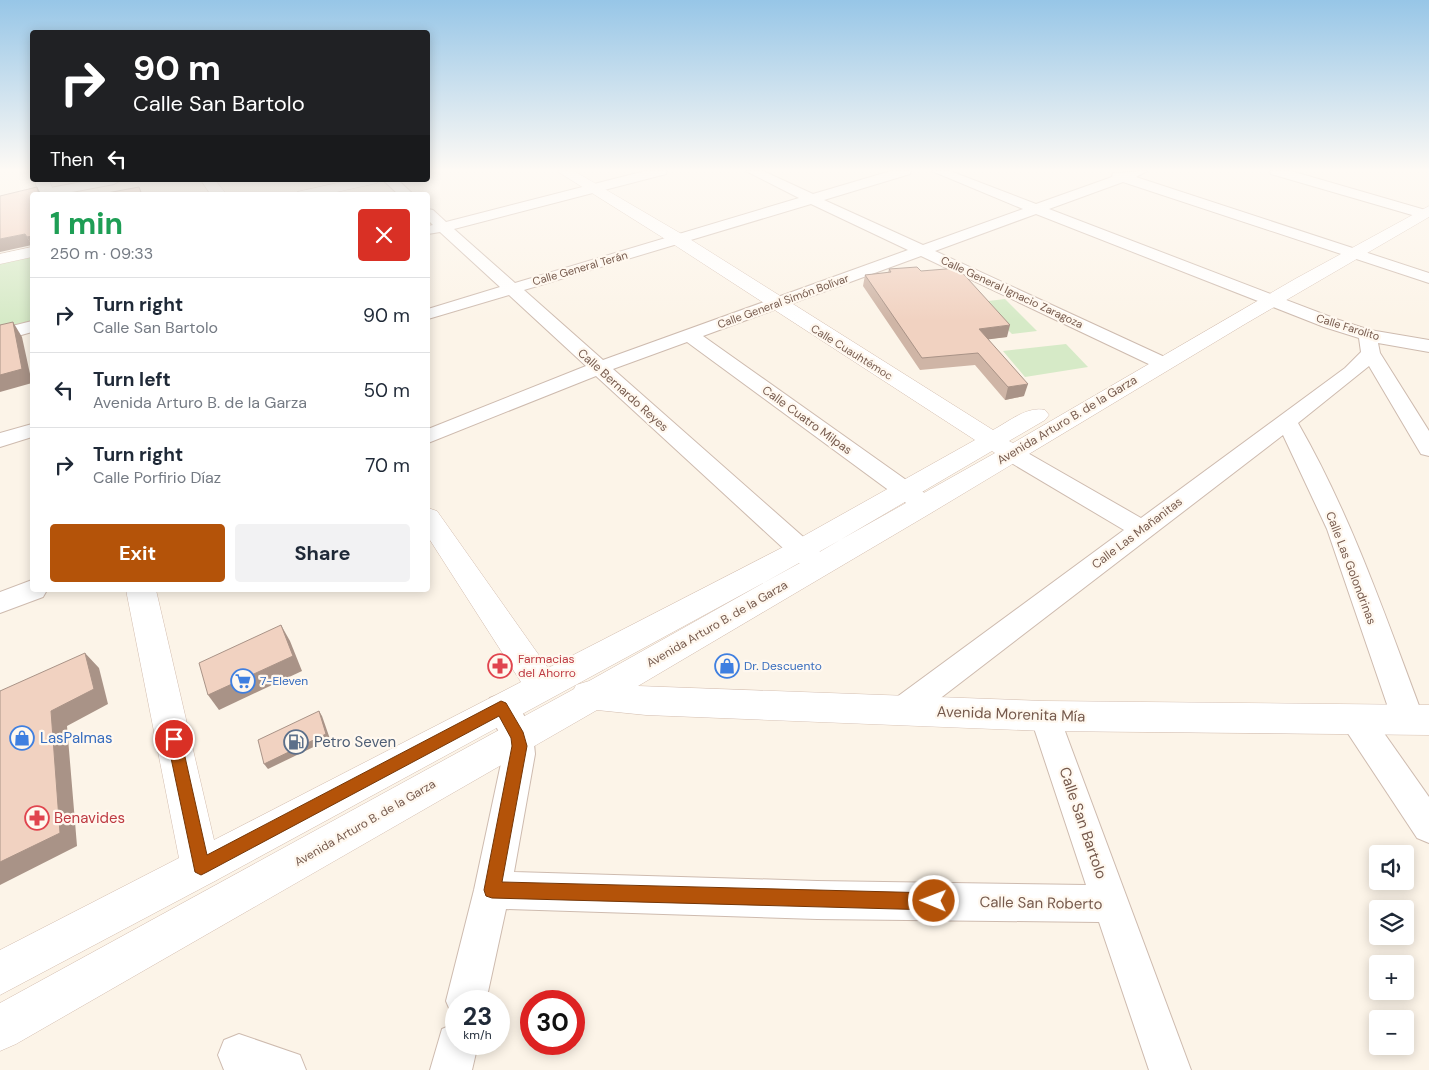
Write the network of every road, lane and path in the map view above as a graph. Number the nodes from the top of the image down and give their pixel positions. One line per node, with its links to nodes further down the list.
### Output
1 (466, 221): 9 (street)
2 (647, 221): 10 (street, Calle Cuauhtémoc)
3 (741, 221): 10 (street, Calle General Terán)
4 (861, 221): 11 (street, Calle General Ignacio Zaragoza)
5 (1003, 221): 11 (street, Calle General Simón Bolívar)
6 (1067, 221): 17 (street, Calle Farolito)
7 (1255, 221): 12 (street)
8 (1397, 221): 12 (street, Avenida Arturo B. de la Garza)
9 (435, 229): 16 (street, Calle Bernardo Reyes)
10 (678, 240): 16 (street, Calle General Terán); 18 (street, Calle Cuauhtémoc)
11 (924, 250): 18 (street, Calle General Simón Bolívar); 25 (street, Calle General Ignacio Zaragoza)
12 (1344, 250): 15 (street); 17 (street, Avenida Arturo B. de la Garza)
13 (30, 252): 14 (street)
14 (0, 259)
15 (1429, 278)
16 (513, 288): 19 (street, Calle General Terán); 26 (street, Calle Bernardo Reyes)
17 (1260, 296): 23 (street, Calle Farolito); 25 (street, Avenida Arturo B. de la Garza)
18 (774, 303): 22 (street, Calle General Simón Bolívar); 31 (street, Calle Cuauhtémoc)
19 (430, 313)
20 (30, 327): 21 (street)
21 (0, 335)
22 (690, 335): 26 (street, Calle General Simón Bolívar); 33 (street, Calle Cuatro Milpas)
23 (1369, 344): 24 (street, Calle Farolito); 27 (street, Calle Las Mañanitas); 32 (street)
24 (1429, 346)
25 (1152, 358): 31 (street, Avenida Arturo B. de la Garza)
26 (598, 368): 29 (street, Calle General Simón Bolívar); 37 (street, Calle Bernardo Reyes)
27 (1286, 421): 36 (street, Calle Las Mañanitas); 46 (street, Calle Las Golondrinas)
28 (30, 431): 30 (street)
29 (430, 435)
30 (0, 440)
31 (1002, 447): 33 (street, Avenida Arturo B. de la Garza); 34 (street, Avenida Arturo B. de la Garza); 36 (street, Calle Cuauhtémoc)
32 (1429, 449)
33 (905, 491): 34 (street, Calle Cuatro Milpas); 37 (street, Avenida Arturo B. de la Garza)
34 (925, 505): 37 (street, Avenida Arturo B. de la Garza)
35 (430, 520): 41 (street)
36 (1141, 529): 43 (street, Calle Las Mañanitas)
37 (810, 558): 41 (street, Avenida Arturo B. de la Garza); 42 (street, Avenida Arturo B. de la Garza)
38 (30, 592): 40 (street)
39 (141, 592): 49 (street)
40 (0, 603)
41 (542, 687): 42 (street, Avenida Morenita Mía); 47 (street, Avenida Arturo B. de la Garza)
42 (592, 696): 43 (street, Avenida Morenita Mía); 47 (street, Avenida Arturo B. de la Garza)
43 (901, 711): 44 (street, Avenida Morenita Mía)
44 (1046, 716): 45 (street, Avenida Morenita Mía); 51 (street, Calle San Bartolo)
45 (1356, 719): 46 (street, Avenida Morenita Mía); 48 (street)
46 (1419, 719)
47 (510, 722): 49 (street, Avenida Arturo B. de la Garza); 50 (street); 54 (street, Avenida Arturo B. de la Garza)
48 (1429, 826)
49 (201, 866): 52 (street, Avenida Arturo B. de la Garza)
50 (492, 890): 51 (street, Calle San Roberto); 53 (street)
51 (1111, 904): 59 (street, Calle San Bartolo)
52 (0, 973)
53 (469, 990)
54 (0, 1028)
55 (239, 1055): 57 (street)
56 (454, 1055): 58 (street)
57 (285, 1070)
58 (450, 1070)
59 (1170, 1070)

